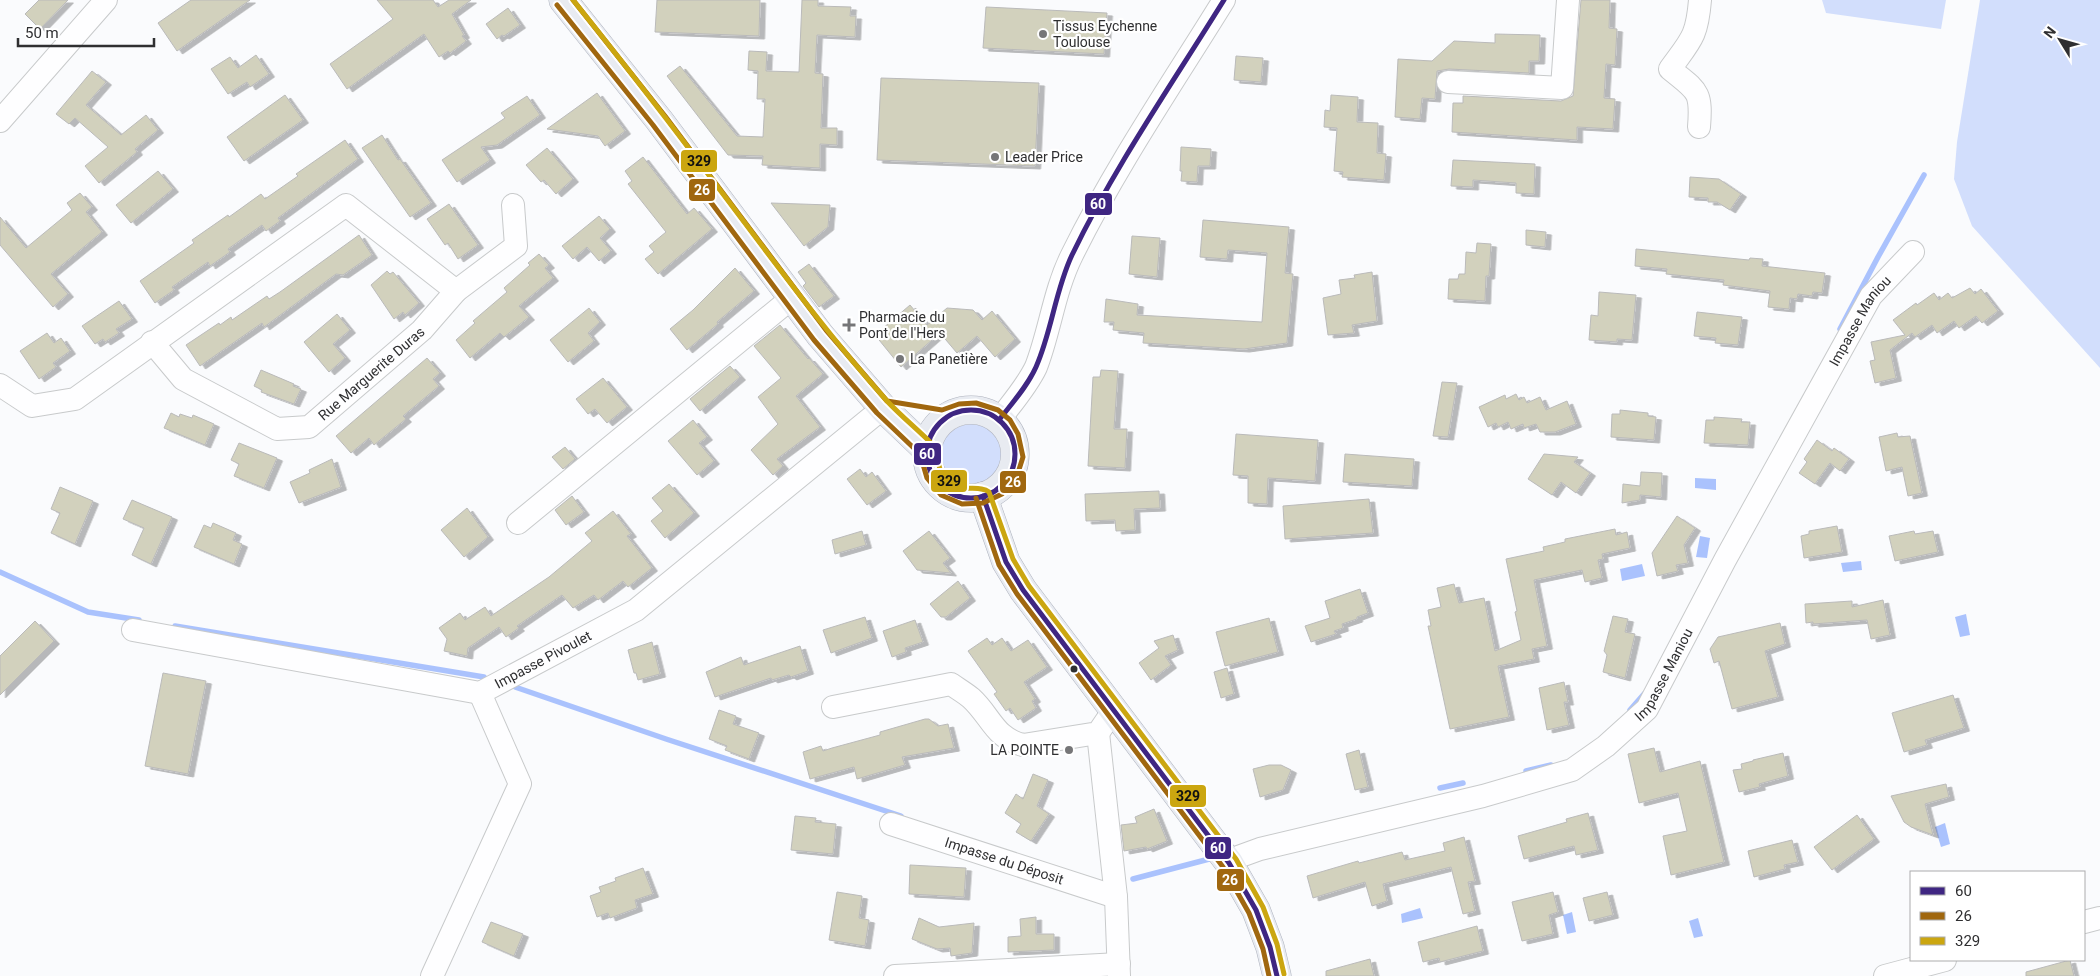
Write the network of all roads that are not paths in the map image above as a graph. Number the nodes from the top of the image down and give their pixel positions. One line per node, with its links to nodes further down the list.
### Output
1 (106, 0): 7 (street)
2 (563, 0): 12 (main road)
3 (1224, 0): 17 (street)
4 (1568, 0): 6 (street)
5 (1700, 0): 8 (street)
6 (1448, 82)
7 (0, 121)
8 (1699, 127)
9 (513, 205): 11 (street, Rue Marguerite Duras)
10 (1913, 252): 27 (street, Impasse Maniou)
11 (456, 291): 13 (street); 13 (street, Rue Marguerite Duras)
12 (792, 297): 15 (main road); 20 (street)
13 (152, 342): 14 (street)
14 (0, 384)
15 (883, 408): 16 (main road); 18 (main road); 22 (street, Impasse Pivoulet)
16 (946, 417): 17 (main road); 18 (main road)
17 (999, 420): 19 (main road)
18 (927, 450): 19 (main road)
19 (983, 496): 24 (main road)
20 (518, 523)
21 (133, 630): 22 (street, Impasse Pivoulet)
22 (480, 693): 33 (street)
23 (833, 707): 25 (street)
24 (1113, 711): 25 (street); 27 (main road)
25 (1098, 733): 28 (street)
26 (891, 824): 28 (street, Impasse du Déposit)
27 (1228, 863): 35 (main road)
28 (1116, 897): 32 (street)
29 (2100, 918): 30 (street)
30 (2085, 922)
31 (1941, 961): 36 (street)
32 (1119, 970): 34 (street)
33 (432, 976)
34 (895, 976)
35 (1277, 976)
36 (1885, 976)

